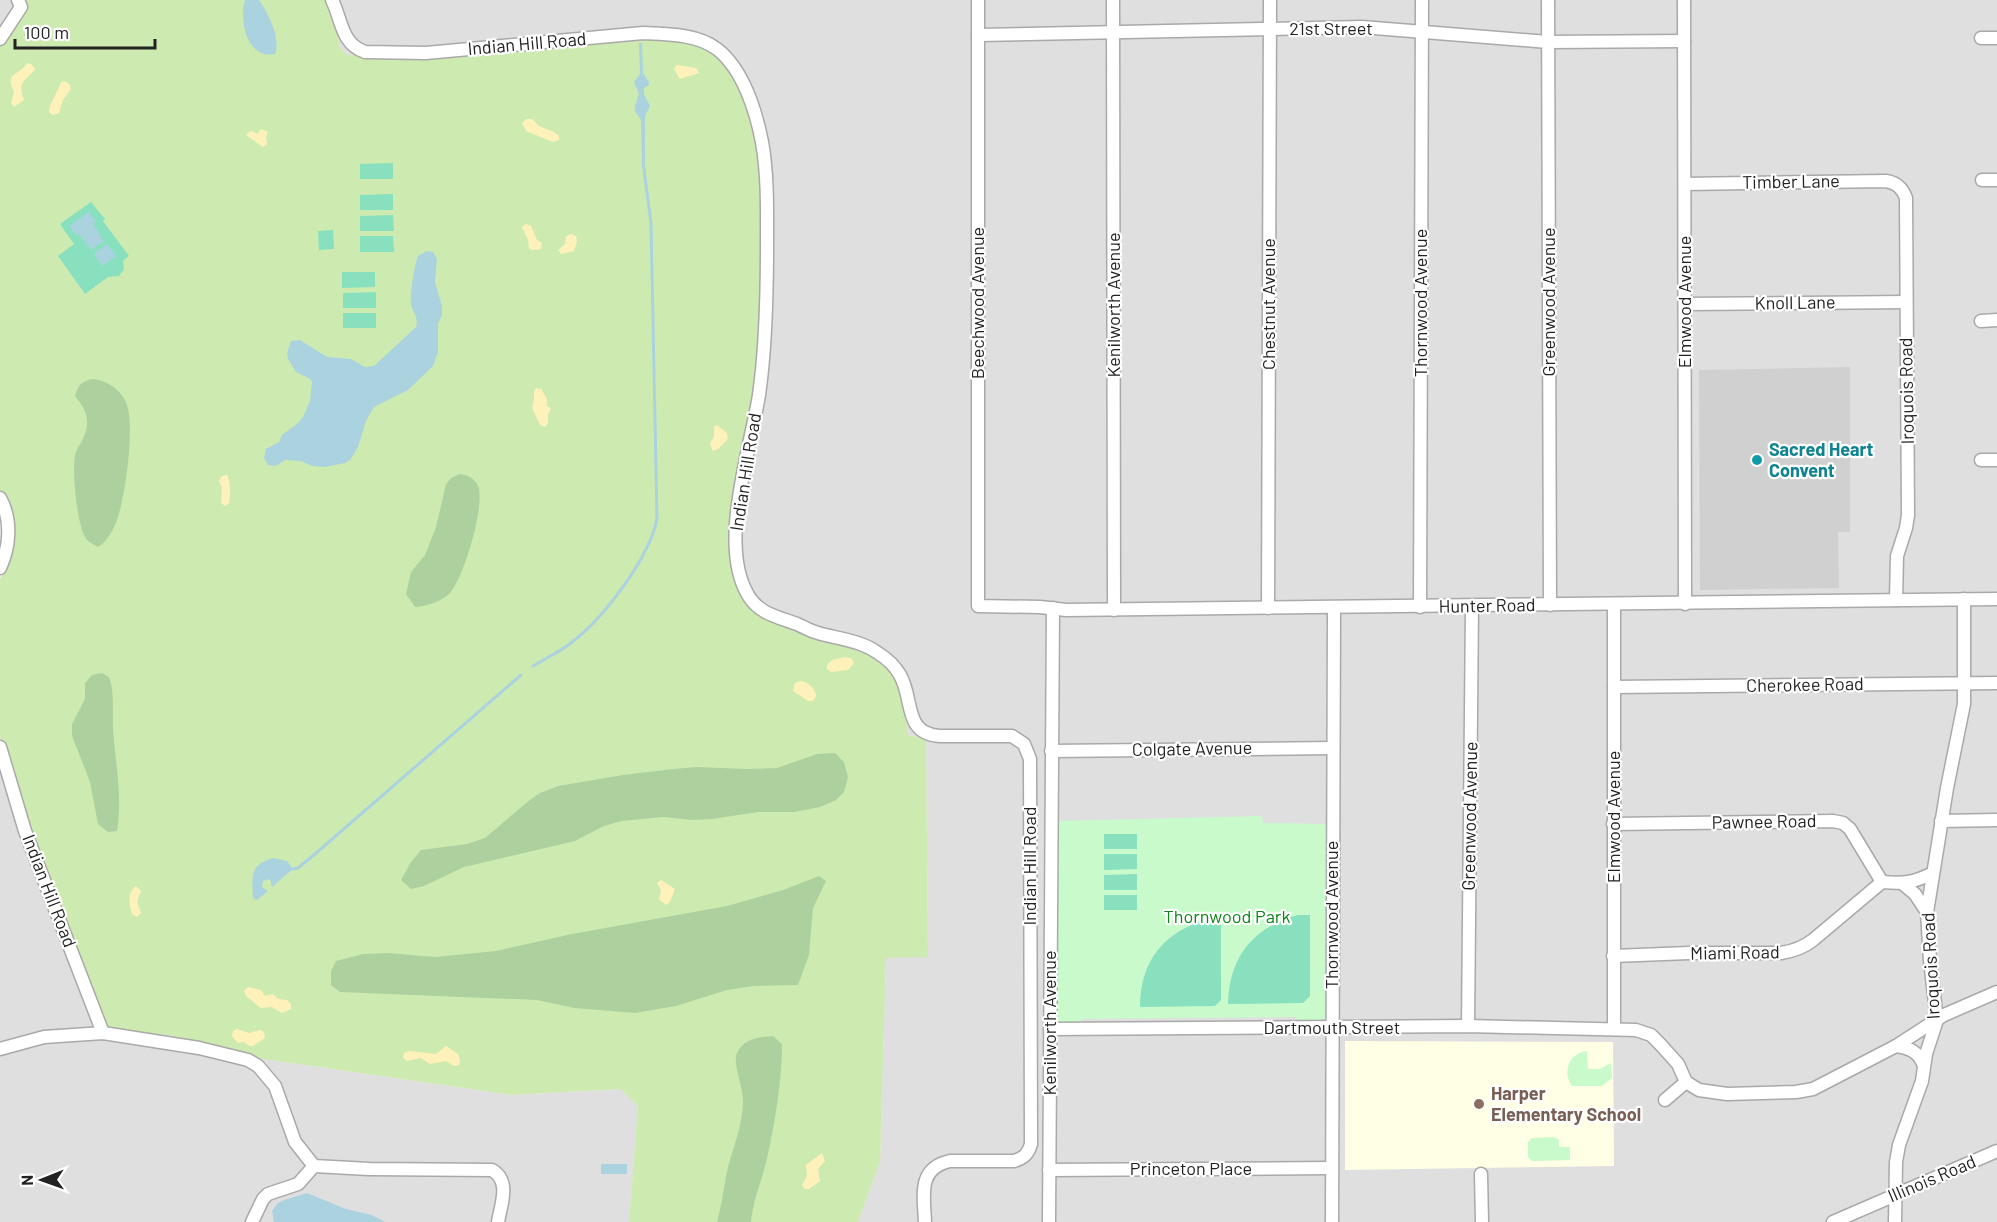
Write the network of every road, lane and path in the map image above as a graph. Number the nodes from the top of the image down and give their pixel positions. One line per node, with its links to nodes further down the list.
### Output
1 (18, 0): 15 (street)
2 (332, 0): 77 (street, Indian Hill Road)
3 (978, 0): 12 (street, Beechwood Avenue)
4 (1113, 0): 10 (street, Kenilworth Avenue)
5 (1270, 0): 9 (street, Chestnut Avenue)
6 (1422, 0): 11 (street, Thornwood Avenue)
7 (1548, 0): 17 (street, Greenwood Avenue)
8 (1684, 0): 16 (street, Elmwood Avenue)
9 (1270, 30): 10 (street, 21st Street); 11 (street, 21st Street); 40 (street, Chestnut Avenue)
10 (1113, 32): 12 (street, 21st Street); 42 (street, Kenilworth Avenue)
11 (1422, 32): 17 (street, 21st Street); 37 (street, Thornwood Avenue)
12 (978, 34): 36 (street, Beechwood Avenue)
13 (1981, 38): 14 (street)
14 (1997, 38)
15 (0, 39)
16 (1684, 41): 17 (street, 21st Street); 20 (street, Elmwood Avenue)
17 (1548, 42): 34 (street, Greenwood Avenue)
18 (1982, 180): 19 (street)
19 (1997, 180)
20 (1684, 184): 21 (street, Timber Lane); 23 (street, Elmwood Avenue)
21 (1896, 184): 22 (street, Iroquois Road)
22 (1906, 302): 23 (street, Knoll Lane); 32 (street, Iroquois Road)
23 (1685, 304): 33 (street, Elmwood Avenue)
24 (1997, 320): 25 (street)
25 (1981, 321)
26 (1981, 460): 27 (street)
27 (1997, 460)
28 (0, 498): 29 (street)
29 (0, 568)
30 (1964, 599): 31 (street, Hunter Road); 32 (street, Hunter Road); 44 (street, Iroquois Road)
31 (1997, 599)
32 (1896, 600): 33 (street, Hunter Road)
33 (1684, 604): 35 (street, Hunter Road)
34 (1550, 605): 35 (street, Hunter Road); 38 (street, Hunter Road)
35 (1614, 605): 45 (street, Elmwood Avenue)
36 (978, 606): 39 (street, Hunter Road)
37 (1420, 607): 38 (street, Hunter Road); 41 (street, Hunter Road)
38 (1472, 607): 59 (street, Greenwood Avenue)
39 (1053, 608): 42 (street, Hunter Road); 48 (street, Kenilworth Avenue)
40 (1268, 608): 41 (street, Hunter Road); 42 (street, Hunter Road)
41 (1334, 608): 47 (street, Thornwood Avenue)
42 (1114, 610)
43 (1997, 682): 44 (street, Cherokee Road)
44 (1966, 683): 45 (street, Cherokee Road); 50 (street, Iroquois Road)
45 (1614, 687): 51 (street, Elmwood Avenue)
46 (0, 747): 63 (street, Indian Hill Road)
47 (1333, 748): 48 (street, Colgate Avenue); 60 (street, Thornwood Avenue)
48 (1051, 751): 61 (street, Kenilworth Avenue)
49 (1997, 820): 50 (street)
50 (1941, 821): 52 (street, Iroquois Road)
51 (1613, 824): 53 (street, Pawnee Road); 56 (street, Elmwood Avenue)
52 (1933, 873): 54 (street); 55 (street, Iroquois Road)
53 (1882, 882): 54 (street); 56 (street, Miami Road)
54 (1904, 884): 55 (street)
55 (1927, 912): 58 (street, Iroquois Road)
56 (1614, 956): 62 (street, Elmwood Avenue)
57 (1997, 992): 58 (street)
58 (1937, 1020): 64 (street); 66 (street, Iroquois Road)
59 (1468, 1026): 60 (street, Dartmouth Street); 62 (street, Dartmouth Street)
60 (1332, 1028): 61 (street, Dartmouth Street); 71 (street, Thornwood Avenue)
61 (1050, 1029): 72 (street, Kenilworth Avenue)
62 (1614, 1029): 67 (street, Dartmouth Street)
63 (103, 1033): 65 (street); 70 (street)
64 (1896, 1046): 66 (street); 67 (street)
65 (0, 1049)
66 (1924, 1068): 74 (street, Iroquois Road)
67 (1686, 1082): 68 (street)
68 (1665, 1100)
69 (1997, 1151): 74 (street, Illinois Road)
70 (314, 1166): 75 (street); 76 (street)
71 (1332, 1168): 72 (street, Princeton Place); 79 (street, Thornwood Avenue)
72 (1049, 1170): 78 (street, Kenilworth Avenue)
73 (1481, 1174): 80 (street)
74 (1895, 1195): 81 (street, Illinois Road); 82 (street, Iroquois Road)
75 (252, 1222)
76 (498, 1222)
77 (925, 1222)
78 (1049, 1222)
79 (1332, 1222)
80 (1482, 1222)
81 (1833, 1222)
82 (1895, 1222)

